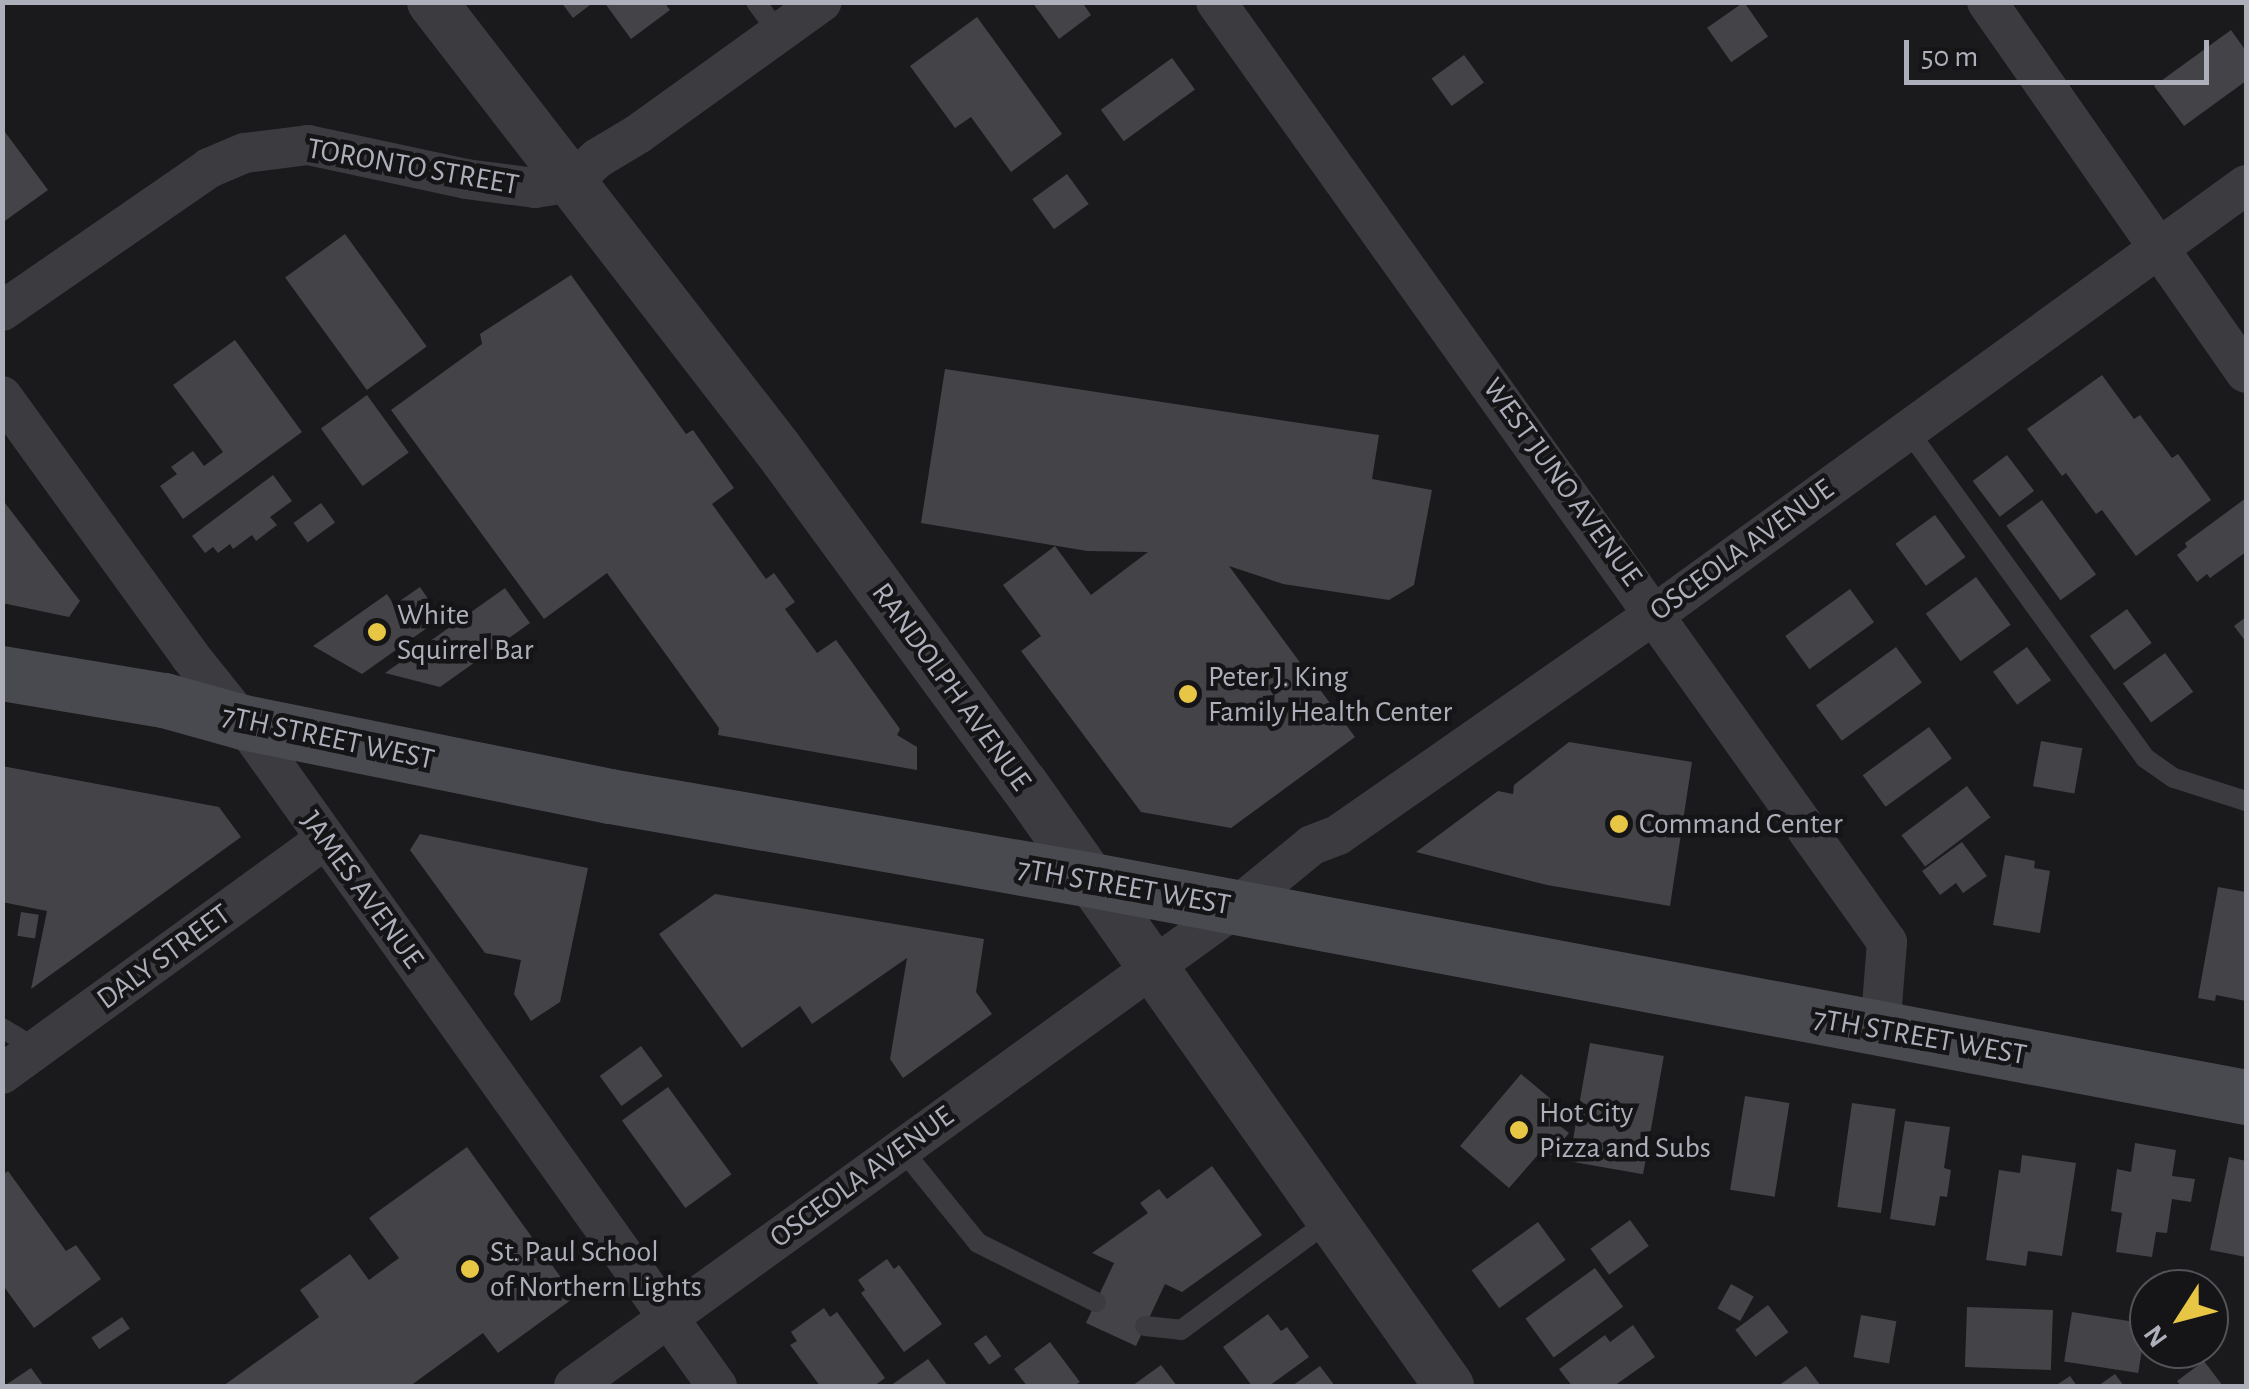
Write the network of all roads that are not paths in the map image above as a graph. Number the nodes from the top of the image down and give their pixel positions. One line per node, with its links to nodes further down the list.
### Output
1 (432, 2): 6 (street, RANDOLPH AVENUE)
2 (822, 2): 5 (street)
3 (1216, 2): 13 (street, WEST JUNO AVENUE)
4 (1987, 2): 8 (street)
5 (767, 18): 6 (street)
6 (572, 182): 9 (street, TORONTO STREET); 18 (street, RANDOLPH AVENUE)
7 (2246, 185): 8 (street, OSCEOLA AVENUE)
8 (2160, 248): 10 (street); 12 (street, OSCEOLA AVENUE)
9 (2, 311)
10 (2246, 373)
11 (2, 396): 15 (street, JAMES AVENUE)
12 (1907, 429): 13 (street, OSCEOLA AVENUE); 16 (lane)
13 (1656, 614): 19 (street, OSCEOLA AVENUE); 22 (street, WEST JUNO AVENUE)
14 (2, 673): 15 (main road, 7TH STREET WEST)
15 (243, 722): 17 (street, JAMES AVENUE); 18 (main road, 7TH STREET WEST)
16 (2246, 801)
17 (326, 839): 23 (street, DALY STREET); 29 (street, JAMES AVENUE)
18 (1087, 879): 19 (main road, 7TH STREET WEST); 20 (street, RANDOLPH AVENUE)
19 (1235, 908): 20 (street, OSCEOLA AVENUE); 22 (main road, 7TH STREET WEST)
20 (1150, 968): 26 (street, OSCEOLA AVENUE); 27 (street, RANDOLPH AVENUE)
21 (2, 1028): 23 (lane)
22 (1880, 1030): 25 (main road, 7TH STREET WEST)
23 (37, 1049): 24 (street, DALY STREET)
24 (2, 1074)
25 (2246, 1096)
26 (901, 1148): 28 (lane); 29 (street, OSCEOLA AVENUE)
27 (1330, 1220): 30 (lane); 33 (street, RANDOLPH AVENUE)
28 (1096, 1302)
29 (668, 1318): 31 (street, OSCEOLA AVENUE); 32 (street, JAMES AVENUE)
30 (1146, 1326)
31 (574, 1386)
32 (717, 1386)
33 (1449, 1386)

